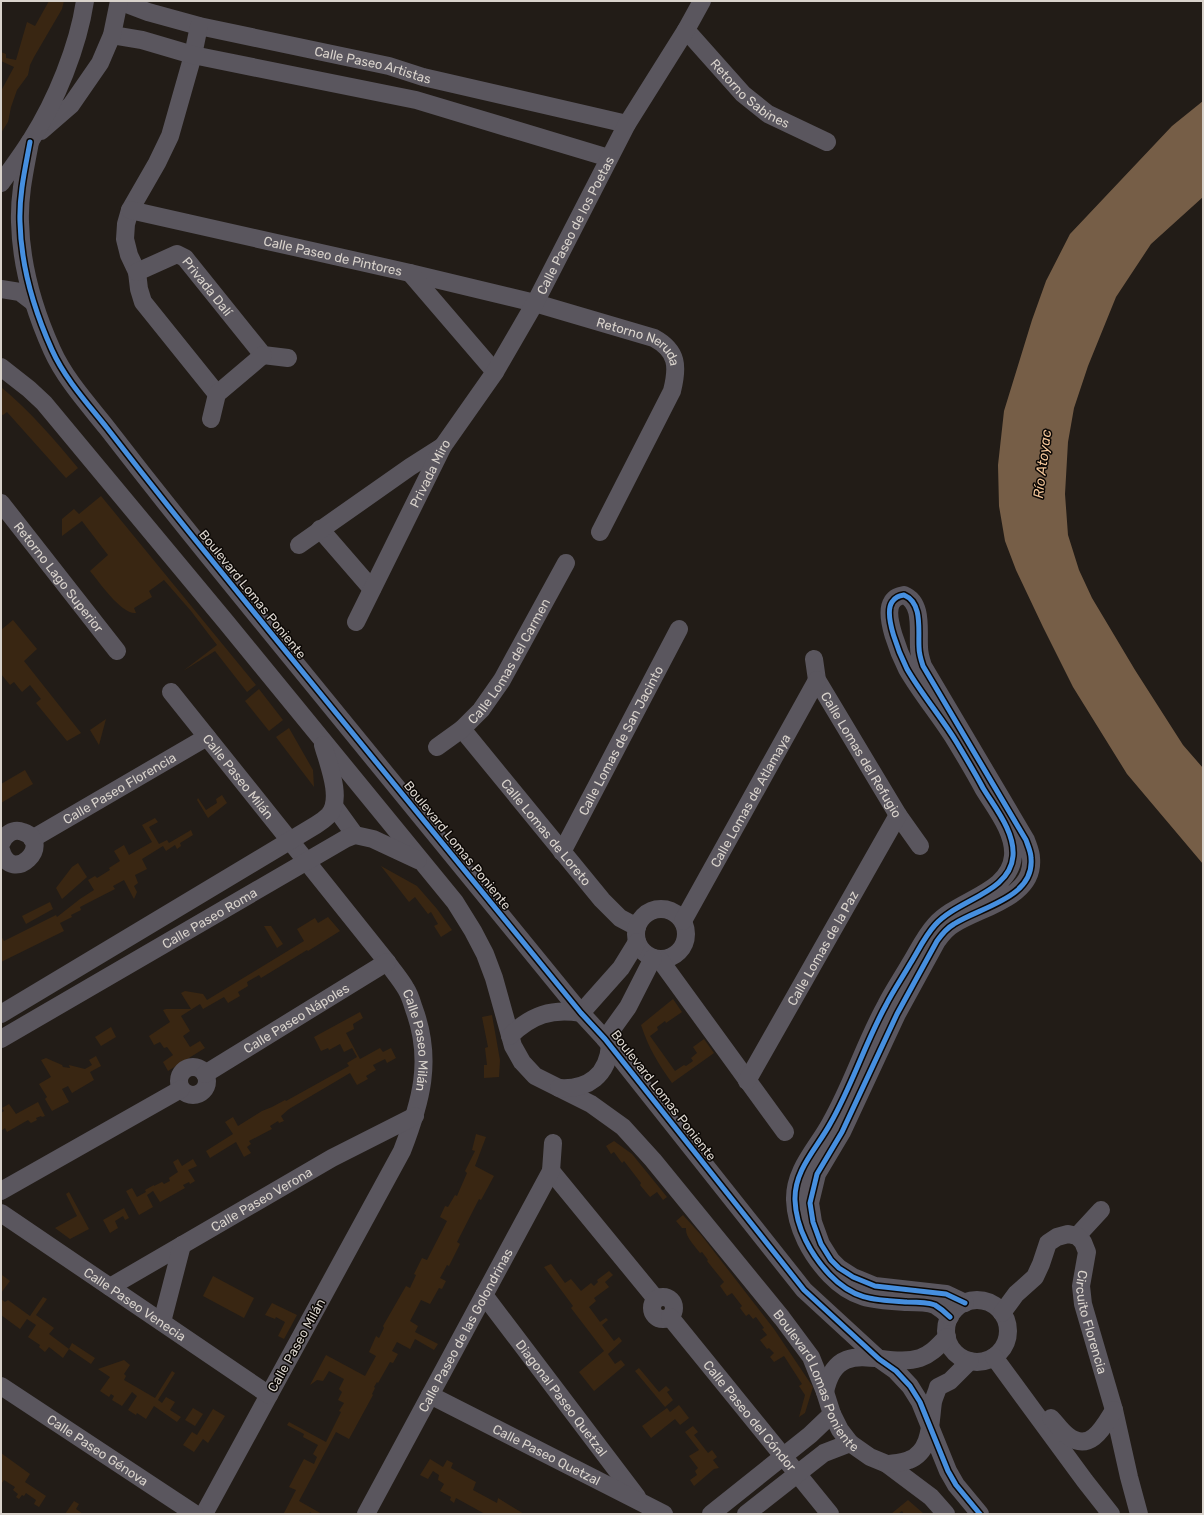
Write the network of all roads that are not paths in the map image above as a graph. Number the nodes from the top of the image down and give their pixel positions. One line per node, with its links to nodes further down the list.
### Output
1 (85, 1): 13 (street)
2 (120, 1): 4 (street, Calle Paseo Artistas); 6 (street)
3 (702, 1): 5 (street, Calle Paseo de los Poetas)
4 (200, 26): 7 (street); 8 (street, Calle Paseo Artistas)
5 (686, 30): 12 (street, Calle Paseo de los Poetas); 14 (street, Retorno Sabines)
6 (112, 35): 7 (street, Calle Paseo Artistas); 13 (street)
7 (193, 55): 10 (street, Calle Paseo Artistas); 17 (street)
8 (389, 66): 9 (street, Calle Paseo Artistas); 10 (street)
9 (423, 77): 11 (street); 12 (street, Calle Paseo Artistas)
10 (382, 93): 11 (street, Calle Paseo Artistas)
11 (416, 100): 15 (street, Calle Paseo Artistas)
12 (627, 124): 15 (street, Calle Paseo de los Poetas)
13 (31, 140): 16 (street); 21 (street, Boulevard Lomas Poniente)
14 (827, 142)
15 (609, 158): 22 (street, Calle Paseo de los Poetas)
16 (1, 183)
17 (130, 210): 18 (street); 19 (street, Calle Paseo de Pintores)
18 (137, 272): 23 (street, Privada Dalí); 27 (street)
19 (410, 273): 22 (street, Calle Paseo de Pintores); 26 (street)
20 (1, 289): 21 (street)
21 (33, 302): 63 (street, Boulevard Lomas Poniente)
22 (535, 303): 26 (street, Calle Paseo de los Poetas); 32 (street, Retorno Neruda)
23 (263, 355): 24 (street); 27 (street)
24 (288, 358)
25 (1, 367): 44 (street, Boulevard Lomas Poniente)
26 (495, 372): 29 (street, Calle Paseo de los Poetas)
27 (217, 394): 28 (street)
28 (211, 419)
29 (443, 446): 31 (street, Privada Miro); 35 (street, Privada Miro)
30 (1, 503): 38 (street, Retorno Lago Superior)
31 (320, 529): 33 (street, Privada Miro); 35 (street)
32 (600, 532)
33 (299, 545)
34 (566, 563): 42 (street, Calle Lomas del Carmen)
35 (372, 590): 36 (street, Privada Miro)
36 (356, 622)
37 (679, 629): 53 (street, Calle Lomas de San Jacinto)
38 (118, 651)
39 (814, 659): 40 (street, Calle Lomas del Refugio)
40 (817, 680): 47 (street, Calle Lomas del Refugio); 58 (street, Calle Lomas de Atlamaya)
41 (171, 692): 43 (street, Calle Paseo Milán)
42 (462, 729): 45 (street, Calle Lomas del Carmen); 53 (street, Calle Lomas de Loreto)
43 (207, 736): 49 (street, Calle Paseo Florencia); 50 (street, Calle Paseo Milán)
44 (320, 738): 46 (street); 55 (street, Boulevard Lomas Poniente)
45 (437, 747)
46 (334, 806): 48 (street); 50 (street, Calle Paseo Roma)
47 (898, 815): 51 (street, Calle Lomas del Refugio); 68 (street, Calle Lomas de la Paz)
48 (355, 835): 54 (street, Calle Paseo Roma); 55 (street)
49 (32, 839): 52 (street); 52 (street)
50 (290, 841): 54 (street, Calle Paseo Milán); 64 (street, Calle Paseo Roma)
51 (920, 846)
52 (1, 852)
53 (562, 852): 59 (street, Calle Lomas de Loreto)
54 (306, 861): 61 (street, Calle Paseo Milán); 66 (street, Calle Paseo Roma)
55 (422, 862): 65 (street, Boulevard Lomas Poniente)
56 (1007, 875): 57 (street); 57 (street); 62 (street)
57 (1024, 883): 62 (street)
58 (683, 921): 59 (street); 60 (street)
59 (637, 934): 60 (street); 63 (street)
60 (657, 959): 67 (street); 68 (street)
61 (387, 962): 70 (street, Calle Paseo Milán); 74 (street, Calle Paseo Nápoles)
62 (891, 1010): 80 (street)
63 (581, 1013): 65 (street); 67 (street, Boulevard Lomas Poniente)
64 (1, 1014)
65 (510, 1036): 69 (street, Boulevard Lomas Poniente)
66 (1, 1040)
67 (608, 1042): 69 (street); 88 (street, Boulevard Lomas Poniente)
68 (747, 1081): 71 (street)
69 (559, 1088): 92 (street, Boulevard Lomas Poniente)
70 (415, 1116): 78 (street, Calle Paseo Verona); 93 (street, Calle Paseo Milán)
71 (785, 1132)
72 (553, 1143): 73 (street, Calle Paseo de las Golondrinas)
73 (551, 1171): 81 (street, Calle Paseo de las Golondrinas); 99 (street, Calle Paseo del Cóndor)
74 (1, 1191)
75 (1101, 1210): 77 (street)
76 (1, 1212): 79 (street, Calle Paseo Venecia)
77 (1078, 1236): 83 (street); 95 (street, Circuito Florencia)
78 (182, 1245): 79 (street, Calle Paseo Verona); 85 (street)
79 (110, 1287): 85 (street, Calle Paseo Venecia)
80 (874, 1293): 82 (street); 84 (street)
81 (484, 1295): 94 (street, Calle Paseo de las Golondrinas); 102 (street, Diagonal Paseo Quetzal)
82 (965, 1303): 83 (street); 84 (street)
83 (1002, 1313): 87 (street)
84 (950, 1317): 86 (street)
85 (162, 1322): 93 (street, Calle Paseo Venecia)
86 (947, 1337): 88 (street); 89 (street)
87 (994, 1357): 89 (street); 90 (street)
88 (879, 1359): 92 (street); 97 (street, Boulevard Lomas Poniente)
89 (970, 1361): 97 (street)
90 (1016, 1385): 95 (street); 112 (street)
91 (1, 1386): 104 (street, Calle Paseo Génova)
92 (825, 1392): 96 (street, Boulevard Lomas Poniente)
93 (269, 1395): 105 (street, Calle Paseo Milán)
94 (430, 1395): 102 (street, Calle Paseo Quetzal); 103 (street, Calle Paseo de las Golondrinas)
95 (1114, 1410): 113 (street, Circuito Florencia)
96 (832, 1414): 98 (street, Boulevard Lomas Poniente); 99 (street)
97 (931, 1426): 100 (street); 111 (street, Boulevard Lomas Poniente)
98 (850, 1443): 100 (street, Boulevard Lomas Poniente); 101 (street)
99 (784, 1456): 101 (street, Calle Paseo del Cóndor); 107 (street)
100 (887, 1464): 110 (street, Boulevard Lomas Poniente)
101 (798, 1474): 108 (street); 109 (street, Calle Paseo del Cóndor)
102 (640, 1501): 106 (street, Calle Paseo Quetzal)
103 (368, 1513)
104 (195, 1514)
105 (204, 1514)
106 (664, 1514)
107 (712, 1514)
108 (746, 1514)
109 (830, 1514)
110 (946, 1514)
111 (980, 1514)
112 (1111, 1514)
113 (1139, 1514)

